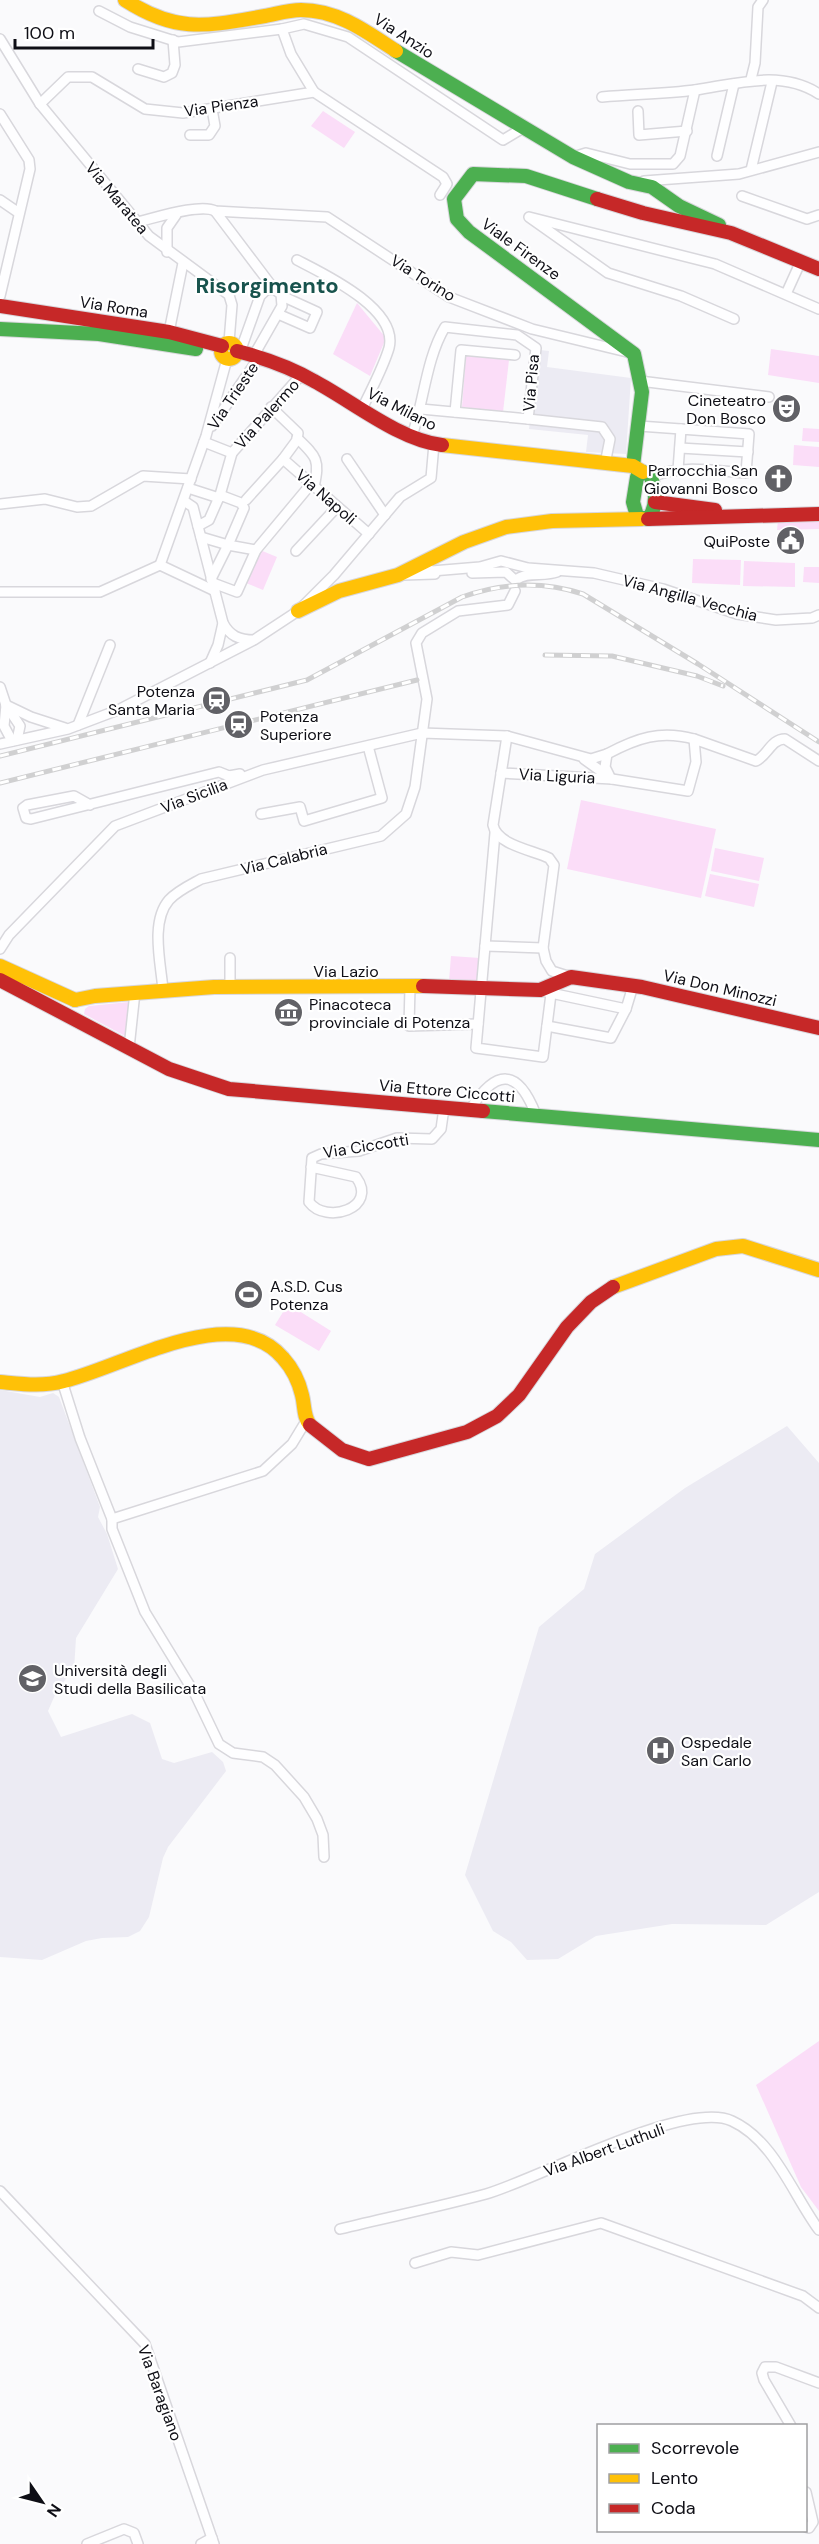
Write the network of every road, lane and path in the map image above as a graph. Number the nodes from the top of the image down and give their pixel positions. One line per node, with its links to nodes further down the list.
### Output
1 (125, 0): 19 (main road, Via Anzio)
2 (764, 0): 8 (street)
3 (99, 11): 6 (street)
4 (282, 29): 6 (street); 12 (street); 19 (street)
5 (0, 39): 15 (street, Via Maratea)
6 (173, 40): 7 (street)
7 (138, 69)
8 (751, 79): 9 (street); 10 (street)
9 (772, 82): 13 (street); 25 (street)
10 (734, 84): 11 (street); 23 (street)
11 (695, 90): 14 (street); 20 (street)
12 (314, 92): 16 (street, Via Pienza); 28 (street)
13 (819, 94)
14 (602, 97)
15 (40, 104): 16 (street, Via Pienza); 37 (street, Via Maratea)
16 (212, 109): 21 (street)
17 (638, 111): 20 (street)
18 (0, 114): 33 (street)
19 (523, 128): 24 (main road, Via Anzio)
20 (687, 131): 24 (street)
21 (190, 135)
22 (819, 152): 25 (street)
23 (717, 156)
24 (573, 157): 26 (main road, Via Anzio)
25 (751, 170): 26 (street)
26 (629, 182): 27 (main road, Via Anzio)
27 (646, 187): 30 (main road); 39 (main road)
28 (440, 195)
29 (742, 196): 36 (street)
30 (659, 197): 34 (main road); 38 (street)
31 (0, 200): 33 (street)
32 (215, 211): 35 (street, Via Torino); 46 (street); 55 (street, Via Torino)
33 (19, 213): 48 (street)
34 (643, 213): 38 (main road, Viale Firenze); 55 (main road, Viale Firenze)
35 (176, 214): 37 (street, Via Torino); 40 (street)
36 (819, 215)
37 (137, 222): 40 (street, Via Maratea)
38 (692, 224): 39 (main road, Viale Firenze)
39 (731, 233): 43 (main road, Viale Firenze)
40 (167, 252): 44 (street, Via Maratea)
41 (819, 255): 43 (main road)
42 (297, 260): 62 (street)
43 (802, 261): 45 (main road, Viale Firenze); 47 (street)
44 (183, 263): 53 (street); 54 (street, Via Maratea)
45 (819, 269)
46 (278, 292): 50 (street, Via Trieste); 50 (street); 54 (street)
47 (786, 294): 49 (street); 51 (street)
48 (0, 303): 52 (main road); 53 (main road, Via Roma)
49 (819, 309)
50 (278, 314): 57 (street, Via Trieste)
51 (734, 319)
52 (0, 327): 54 (main road, Via Roma)
53 (169, 332): 54 (main road, Via Roma)
54 (229, 351): 57 (main road, Via Milano); 70 (street, Via Trieste)
55 (634, 354): 59 (main road)
56 (515, 355): 64 (street)
57 (257, 356): 58 (main road, Via Milano); 70 (street, Via Trieste)
58 (302, 374): 61 (street, Via Palermo); 62 (main road, Via Milano)
59 (640, 381): 60 (street); 66 (main road)
60 (769, 397)
61 (271, 407): 69 (street); 74 (street, Via Palermo)
62 (363, 408): 68 (main road, Via Milano)
63 (421, 409): 64 (street, Via Pisa); 65 (street, Via Pisa); 68 (street, Via Pisa)
64 (455, 412): 65 (street, Via Pisa)
65 (528, 419): 77 (street)
66 (639, 426): 67 (street); 80 (main road)
67 (681, 429): 72 (street); 73 (street)
68 (412, 436): 71 (main road, Via Milano)
69 (297, 438): 75 (street, Via Napoli); 83 (street)
70 (205, 439): 74 (street, Via Palermo); 78 (street, Via Trieste)
71 (434, 444): 77 (main road, Via Milano); 91 (street)
72 (680, 448): 73 (street); 79 (street)
73 (748, 452): 79 (street)
74 (232, 453): 84 (street, Via Palermo)
75 (283, 459): 83 (street, Via Napoli); 85 (street, Via Napoli)
76 (347, 459): 91 (street, Via Napoli)
77 (605, 464): 80 (main road, Via Milano)
78 (195, 467): 81 (street); 82 (street, Via Trieste)
79 (678, 470): 80 (street)
80 (641, 473): 87 (main road); 93 (main road)
81 (167, 477): 82 (street); 88 (street)
82 (190, 483): 84 (street); 86 (street, Via Trieste)
83 (312, 485): 89 (street, Via Napoli); 98 (street)
84 (219, 496): 94 (street, Via Palermo); 97 (street)
85 (246, 500)
86 (184, 501): 94 (street); 101 (street, Via Trieste)
87 (655, 502): 92 (main road); 93 (main road)
88 (0, 504)
89 (337, 507): 95 (street, Via Napoli); 99 (street)
90 (819, 514): 92 (main road)
91 (385, 515): 95 (street)
92 (762, 516): 93 (main road)
93 (645, 519): 100 (main road)
94 (198, 526): 96 (street)
95 (369, 534): 107 (street)
96 (201, 537): 97 (street); 104 (street)
97 (228, 545): 98 (street); 104 (street)
98 (256, 550): 104 (street)
99 (296, 551)
100 (429, 558): 102 (street, Via Angilla Vecchia); 103 (main road)
101 (160, 565): 104 (street); 106 (street)
102 (562, 569): 105 (street, Via Angilla Vecchia); 108 (street, Via Angilla Vecchia)
103 (398, 575): 105 (street); 107 (main road)
104 (213, 584): 109 (street)
105 (516, 584): 117 (street, Via Calabria)
106 (0, 592)
107 (298, 611): 110 (street)
108 (819, 615)
109 (223, 623): 110 (street); 112 (street)
110 (254, 640): 112 (street)
111 (110, 645): 116 (street)
112 (209, 665): 116 (street)
113 (0, 687): 114 (street)
114 (6, 705): 115 (street); 116 (street); 120 (street)
115 (1, 720): 120 (street)
116 (73, 727): 120 (street)
117 (422, 733): 118 (street, Via Sicilia); 121 (street, Via Sicilia); 143 (street, Via Calabria)
118 (507, 736): 122 (street, Via Sicilia); 126 (street)
119 (694, 739): 123 (street); 124 (street); 127 (street, Via Liguria)
120 (7, 741)
121 (368, 746): 125 (street, Via Sicilia); 129 (street)
122 (574, 753): 123 (street); 127 (street)
123 (607, 754): 127 (street)
124 (819, 761)
125 (263, 770): 128 (street); 131 (street, Via Sicilia)
126 (501, 773): 127 (street, Via Liguria); 130 (street)
127 (612, 779)
128 (90, 805): 128 (street)
129 (261, 814)
130 (494, 829): 132 (street); 133 (street)
131 (4, 938): 134 (street, Via Sicilia)
132 (485, 946): 133 (street); 142 (street)
133 (543, 948): 137 (street)
134 (0, 949)
135 (230, 958): 140 (street)
136 (0, 966): 146 (main road)
137 (571, 976): 139 (main road, Via Don Minozzi); 145 (main road, Via Lazio)
138 (0, 980): 146 (main road)
139 (633, 986): 147 (street); 150 (main road, Via Don Minozzi)
140 (230, 987): 141 (main road, Via Lazio); 143 (main road, Via Lazio)
141 (410, 987): 142 (main road, Via Lazio); 148 (street)
142 (481, 987): 145 (main road, Via Lazio); 148 (street)
143 (163, 990): 144 (main road, Via Lazio)
144 (135, 992): 146 (main road, Via Lazio); 151 (street)
145 (546, 992): 147 (street); 149 (street)
146 (72, 1006): 151 (main road, Via Ettore Ciccotti)
147 (626, 1009): 149 (street)
148 (478, 1024): 149 (street)
149 (547, 1026)
150 (819, 1028)
151 (129, 1048): 152 (main road, Via Ettore Ciccotti)
152 (444, 1108): 153 (main road, Via Ettore Ciccotti); 156 (street, Via Ciccotti)
153 (470, 1110): 154 (main road, Via Ettore Ciccotti); 154 (street)
154 (536, 1115): 155 (main road, Via Ettore Ciccotti)
155 (819, 1140)
156 (311, 1167): 156 (street, Via Ciccotti)
157 (819, 1270): 160 (main road)
158 (62, 1381): 159 (main road); 160 (main road); 161 (street)
159 (0, 1382)
160 (306, 1421): 161 (street)
161 (112, 1519): 162 (street)
162 (324, 1857)
163 (0, 2191): 172 (street, Via Baragiano)
164 (340, 2229): 165 (street, Via Albert Luthuli)
165 (819, 2230)
166 (415, 2263): 167 (street)
167 (819, 2308)
168 (819, 2383): 169 (street)
169 (790, 2424)
170 (807, 2496): 171 (street)
171 (807, 2527)
172 (213, 2541): 175 (street, Via Baragiano)
173 (87, 2544): 174 (street)
174 (138, 2544)
175 (201, 2544)

